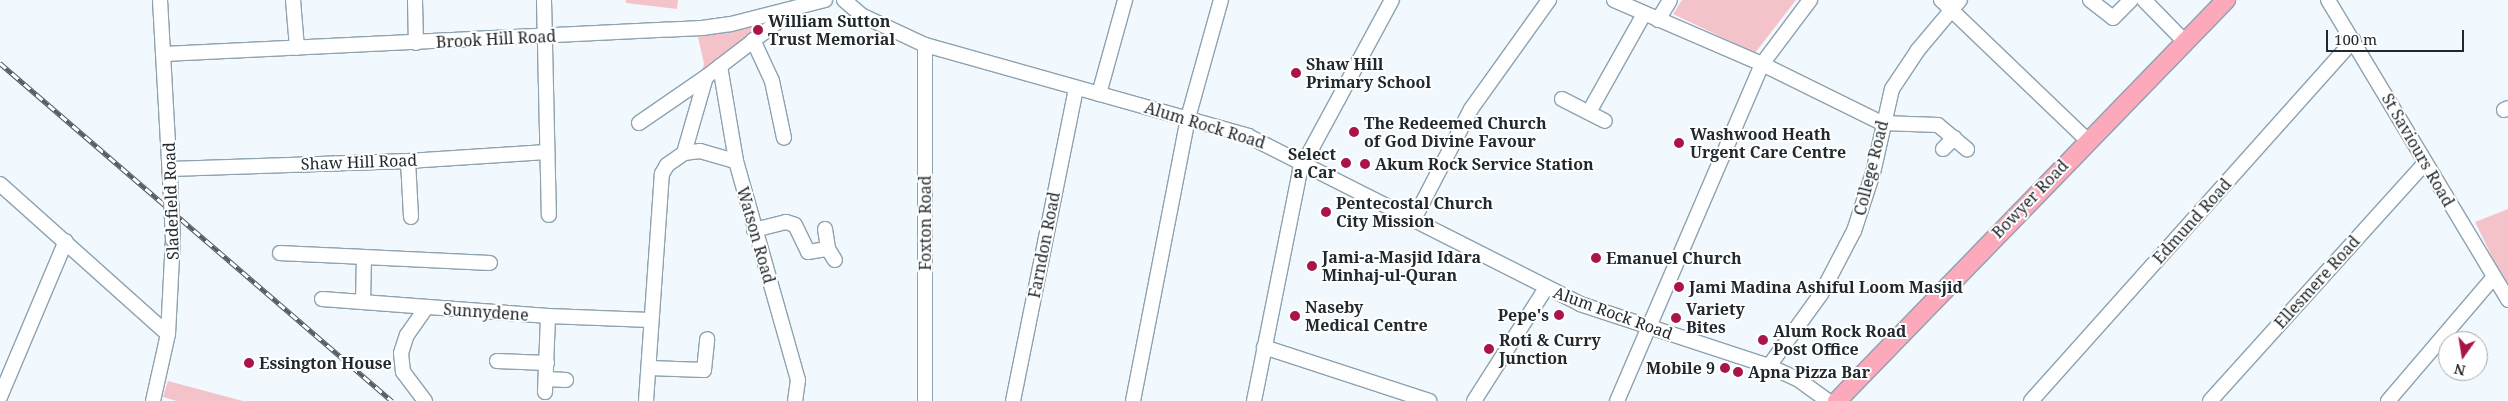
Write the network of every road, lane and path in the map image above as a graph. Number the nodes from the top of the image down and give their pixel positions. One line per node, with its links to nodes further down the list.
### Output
1 (160, 0): 31 (street, Sladefield Road)
2 (293, 0): 30 (street)
3 (415, 0): 27 (street)
4 (544, 0): 24 (street)
5 (825, 0): 21 (street, Brook Hill Road)
6 (844, 0): 29 (street, Alum Rock Road)
7 (1125, 0): 36 (street)
8 (1221, 0): 39 (street)
9 (1392, 0): 52 (street)
10 (1549, 0): 58 (street)
11 (1614, 0): 22 (street)
12 (1670, 0): 23 (street)
13 (1810, 0): 32 (street)
14 (1941, 0): 20 (street)
15 (2090, 0): 16 (street)
16 (2131, 0)
17 (2144, 0): 28 (street)
18 (2226, 0): 28 (main road, Bowyer Road)
19 (2328, 0): 26 (street, St Saviours Road)
20 (1956, 5): 42 (street, College Road); 45 (street)
21 (787, 11): 24 (street, Brook Hill Road); 25 (street)
22 (1644, 14): 23 (street); 38 (street)
23 (1658, 20): 32 (street)
24 (544, 36): 27 (street, Brook Hill Road); 48 (street)
25 (753, 40): 33 (street); 43 (street)
26 (2354, 40): 53 (street, St Saviours Road); 96 (street, Edmund Road)
27 (416, 43): 30 (street, Brook Hill Road)
28 (2186, 43): 45 (main road, Bowyer Road)
29 (925, 44): 35 (street, Alum Rock Road); 87 (street, Foxton Road)
30 (297, 48): 31 (street, Brook Hill Road)
31 (164, 54): 54 (street, Sladefield Road)
32 (1762, 64): 42 (street); 73 (street)
33 (720, 66): 34 (street); 51 (street, Watson Road)
34 (706, 77): 41 (street); 49 (street)
35 (1076, 88): 36 (street, Alum Rock Road); 88 (street, Farndon Road)
36 (1098, 94): 39 (street, Alum Rock Road)
37 (1562, 99): 38 (street)
38 (1589, 112): 40 (street)
39 (1188, 118): 52 (street, Alum Rock Road); 89 (street)
40 (1605, 121)
41 (639, 123)
42 (1882, 123): 44 (street); 79 (street, College Road)
43 (784, 138)
44 (1954, 138): 46 (street); 47 (street)
45 (2087, 140): 95 (main road, Bowyer Road)
46 (1943, 149)
47 (1967, 149)
48 (547, 152): 50 (street, Shaw Hill Road); 56 (street)
49 (684, 153): 51 (street); 72 (street)
50 (408, 161): 54 (street, Shaw Hill Road); 57 (street)
51 (736, 161): 60 (street, Watson Road)
52 (1302, 163): 58 (street, Alum Rock Road); 76 (street)
53 (2424, 163): 65 (street, St Saviours Road); 97 (street, Ellesmere Road)
54 (170, 174): 74 (street, Sladefield Road, bridge)
55 (0, 184): 61 (street)
56 (549, 214)
57 (411, 217)
58 (1414, 219): 66 (street, Alum Rock Road)
59 (825, 229): 60 (street)
60 (754, 230): 86 (street, Watson Road)
61 (66, 241): 74 (street); 82 (street)
62 (280, 253): 63 (street)
63 (364, 257): 64 (street); 69 (street)
64 (490, 263)
65 (2493, 278): 67 (street, St Saviours Road); 98 (street)
66 (1546, 288): 73 (street, Alum Rock Road); 92 (street)
67 (2506, 295)
68 (322, 299): 69 (street, Sunnydene)
69 (363, 302): 70 (street, Sunnydene)
70 (426, 308): 71 (street, Sunnydene); 84 (street)
71 (548, 316): 72 (street, Sunnydene); 78 (street)
72 (650, 320): 80 (street)
73 (1648, 328): 79 (street, Alum Rock Road); 93 (street)
74 (168, 334): 83 (street, Sladefield Road)
75 (707, 339): 80 (street)
76 (1264, 346): 90 (street); 91 (street)
77 (497, 361): 78 (street)
78 (546, 363): 81 (street)
79 (1769, 366): 94 (street, Alum Rock Road)
80 (649, 368): 85 (street)
81 (566, 380)
82 (0, 397)
83 (153, 401)
84 (425, 401)
85 (646, 401)
86 (795, 401)
87 (925, 401)
88 (1013, 401)
89 (1132, 401)
90 (1254, 401)
91 (1428, 401)
92 (1474, 401)
93 (1617, 401)
94 (1828, 401)
95 (1836, 401)
96 (2031, 401)
97 (2210, 401)
98 (2388, 401)

